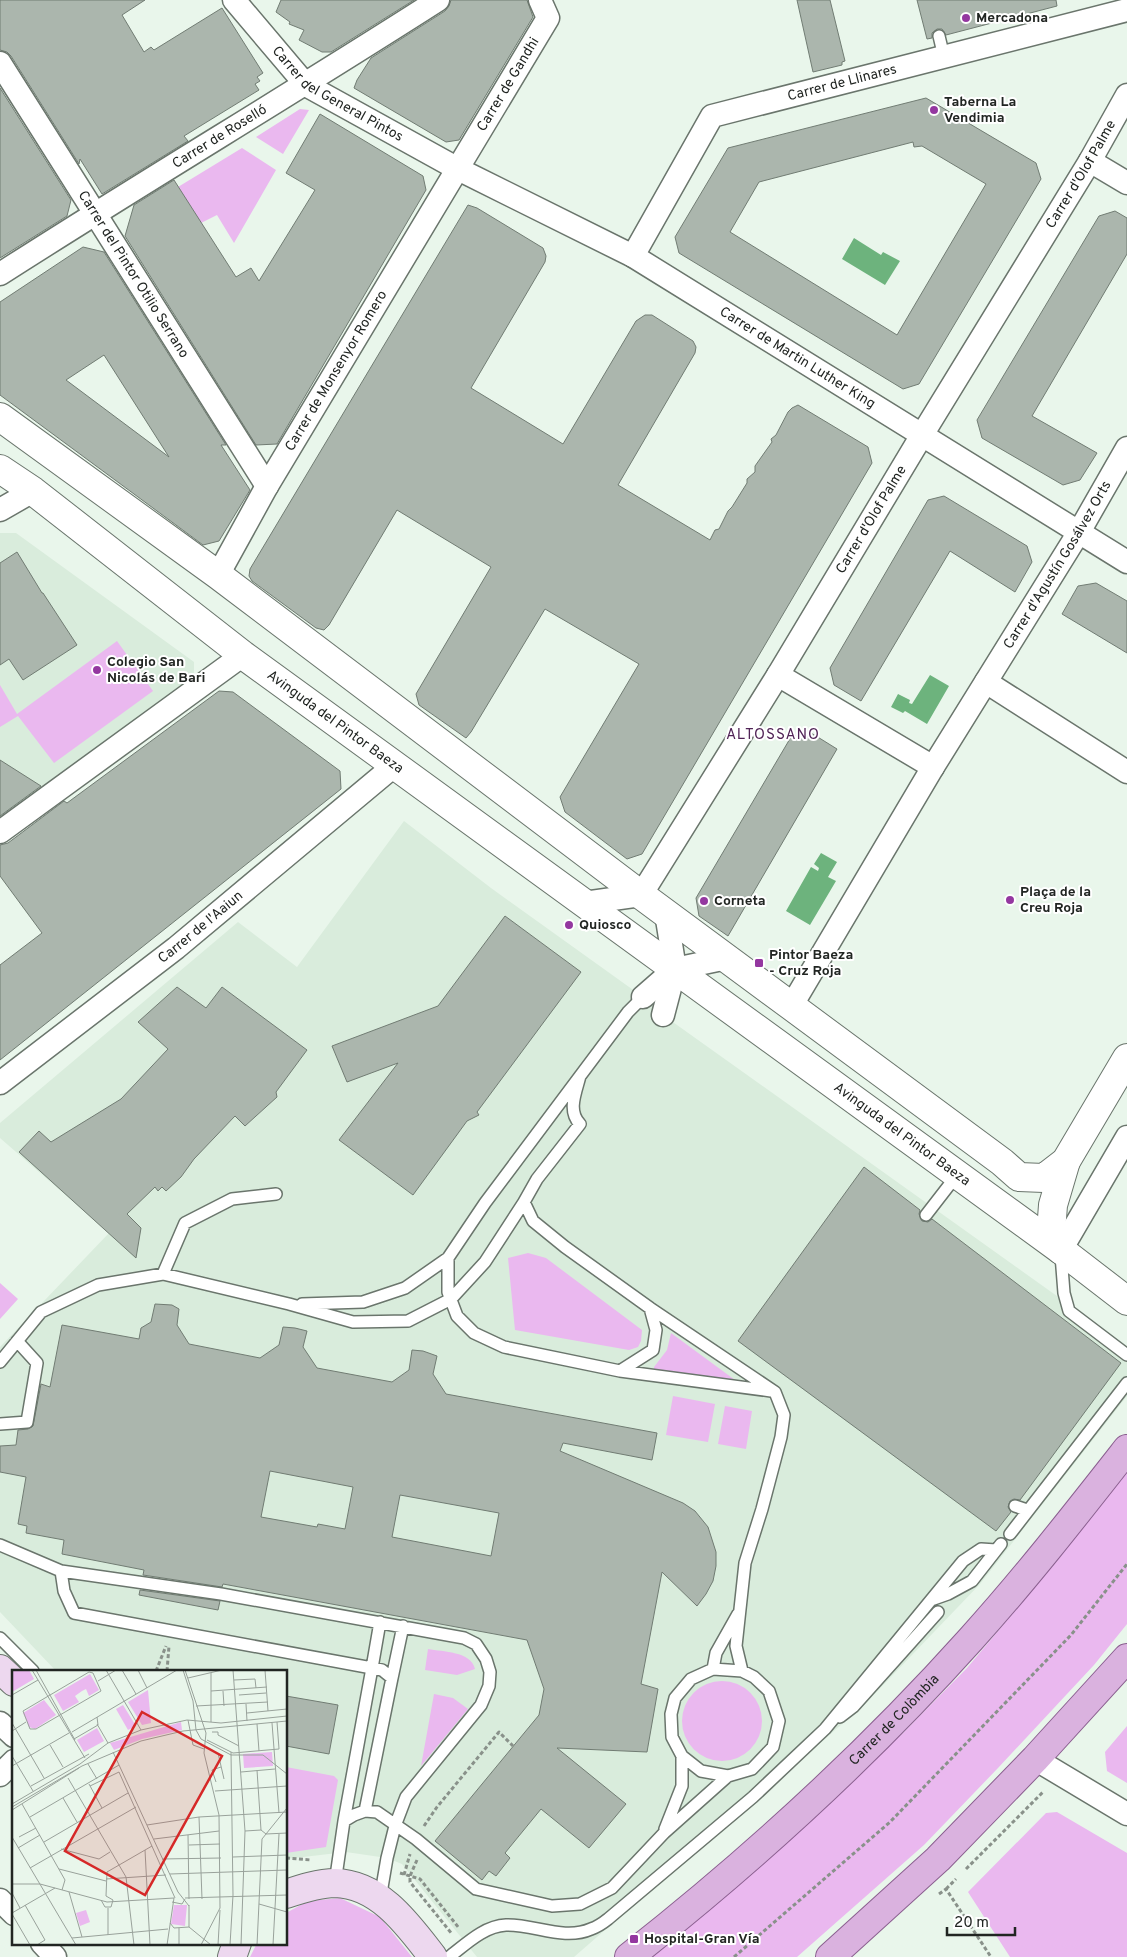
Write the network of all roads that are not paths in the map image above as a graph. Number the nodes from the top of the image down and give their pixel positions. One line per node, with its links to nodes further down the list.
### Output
1 (234, 0): 6 (street, Carrer del General Pintos)
2 (438, 0): 6 (street, Carrer de Roselló)
3 (540, 0): 9 (street, Carrer de Gandhi)
4 (1127, 10): 12 (street, Carrer de Llinares)
5 (0, 63): 11 (street, Carrer del Pintor Otilio Serrano)
6 (306, 85): 9 (street, Carrer del General Pintos); 11 (street, Carrer de Roselló)
7 (1127, 95): 8 (street, Carrer d'Olof Palme)
8 (1090, 161): 10 (street); 15 (street, Carrer d'Olof Palme)
9 (458, 169): 12 (street, Carrer de Martin Luther King); 18 (street, Carrer de Monsenyor Romero)
10 (1127, 183)
11 (94, 214): 13 (street, Carrer de Roselló); 18 (street, Carrer del Pintor Otilio Serrano)
12 (633, 256): 15 (street, Carrer de Martin Luther King)
13 (0, 274)
14 (0, 417): 23 (street)
15 (922, 435): 21 (street, Carrer de Martin Luther King); 25 (street, Carrer d'Olof Palme)
16 (1127, 448): 21 (street, Carrer d'Agustín Gosálvez Orts)
17 (0, 469): 19 (street, Avinguda del Pintor Baeza)
18 (267, 486): 23 (street, Carrer de Monsenyor Romero)
19 (33, 491): 20 (street); 24 (street, Avinguda del Pintor Baeza)
20 (0, 510)
21 (1079, 532): 22 (street, Carrer de Martin Luther King); 26 (street, Carrer d'Agustín Gosálvez Orts)
22 (1127, 562)
23 (218, 575): 31 (street)
24 (243, 655): 27 (street, Avinguda del Pintor Baeza); 30 (street)
25 (778, 675): 28 (street); 31 (street, Carrer d'Olof Palme)
26 (986, 682): 28 (street); 29 (street)
27 (395, 764): 32 (street, Avinguda del Pintor Baeza); 41 (street, Carrer de l'Aaiun)
28 (933, 767): 37 (street)
29 (1127, 772)
30 (0, 832)
31 (641, 895): 32 (street); 33 (street)
32 (584, 903): 35 (street, Avinguda del Pintor Baeza)
33 (666, 913): 34 (street); 35 (street)
34 (727, 958): 35 (street); 37 (street)
35 (675, 969): 36 (street); 38 (street); 44 (street, Avinguda del Pintor Baeza)
36 (643, 997): 40 (lane)
37 (792, 1005): 43 (street)
38 (662, 1015)
39 (1127, 1058): 43 (street)
40 (580, 1076): 46 (lane); 49 (lane)
41 (0, 1083)
42 (1127, 1137): 48 (street)
43 (1066, 1160): 48 (street)
44 (957, 1175): 47 (lane); 48 (street, Avinguda del Pintor Baeza)
45 (276, 1194): 50 (lane)
46 (524, 1202): 51 (lane); 54 (lane)
47 (926, 1215)
48 (1061, 1250): 52 (street, Avinguda del Pintor Baeza); 56 (lane)
49 (448, 1258): 51 (lane); 53 (lane)
50 (163, 1274): 53 (lane); 55 (lane)
51 (451, 1300): 53 (lane); 58 (lane)
52 (1127, 1301)
53 (290, 1304)
54 (650, 1308): 58 (lane); 60 (lane)
55 (17, 1341): 57 (lane); 61 (lane)
56 (1127, 1355)
57 (0, 1362)
58 (620, 1371): 60 (lane)
59 (1127, 1383): 64 (lane)
60 (775, 1392): 69 (lane)
61 (0, 1424)
62 (1127, 1449): 104 (main road, Carrer de Colòmbia)
63 (1015, 1506): 64 (lane)
64 (1027, 1510): 65 (lane)
65 (1010, 1534)
66 (0, 1545): 67 (lane)
67 (61, 1571): 71 (lane); 75 (lane)
68 (931, 1600): 68 (lane); 83 (lane)
69 (741, 1608): 76 (lane); 79 (lane)
70 (938, 1612): 83 (lane)
71 (380, 1622): 72 (lane); 75 (lane)
72 (402, 1626): 80 (lane); 93 (lane)
73 (0, 1638): 78 (lane)
74 (1127, 1658): 86 (main road)
75 (372, 1668): 80 (lane); 92 (lane)
76 (713, 1669): 79 (lane); 85 (lane)
77 (0, 1670): 81 (main road)
78 (31, 1670)
79 (742, 1671): 89 (lane)
80 (392, 1678): 90 (lane)
81 (12, 1680)
82 (0, 1723): 84 (street)
83 (824, 1728): 103 (lane)
84 (12, 1734)
85 (682, 1756): 89 (lane); 94 (lane)
86 (1035, 1759): 91 (street); 105 (main road)
87 (12, 1763): 88 (street)
88 (0, 1776)
89 (728, 1776): 94 (lane)
90 (366, 1811): 92 (lane); 93 (lane)
91 (1127, 1814)
92 (344, 1821): 95 (lane)
93 (395, 1826): 94 (lane); 97 (lane)
94 (664, 1833)
95 (335, 1883): 96 (main road); 97 (main road)
96 (291, 1887)
97 (380, 1899): 102 (main road)
98 (43, 1944): 100 (street)
99 (237, 1944): 101 (main road)
100 (56, 1957)
101 (232, 1957)
102 (434, 1957)
103 (449, 1957)
104 (629, 1957)
105 (830, 1957)

